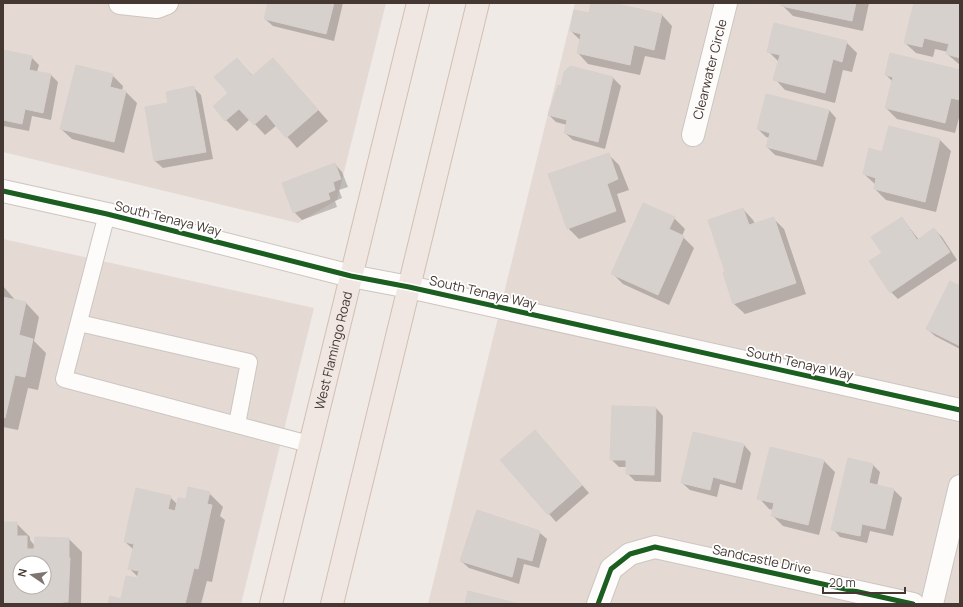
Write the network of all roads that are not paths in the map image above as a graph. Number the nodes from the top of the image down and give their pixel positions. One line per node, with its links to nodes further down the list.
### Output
1 (120, 3): 2 (street)
2 (167, 3)
3 (418, 3): 9 (main road, West Flamingo Road)
4 (478, 3): 10 (main road)
5 (726, 3): 6 (street, Clearwater Circle)
6 (693, 135)
7 (3, 191): 8 (street, South Tenaya Way)
8 (107, 214): 9 (street, South Tenaya Way); 11 (lane)
9 (351, 276): 10 (street, South Tenaya Way); 14 (main road, West Flamingo Road)
10 (409, 287): 12 (street, South Tenaya Way); 17 (main road)
11 (79, 323): 13 (lane); 13 (lane)
12 (960, 410)
13 (237, 424): 14 (lane)
14 (309, 444): 16 (main road, West Flamingo Road)
15 (960, 486): 20 (street)
16 (271, 604)
17 (332, 604)
18 (598, 604): 19 (street, Sandcastle Drive)
19 (913, 604)
20 (932, 604)

